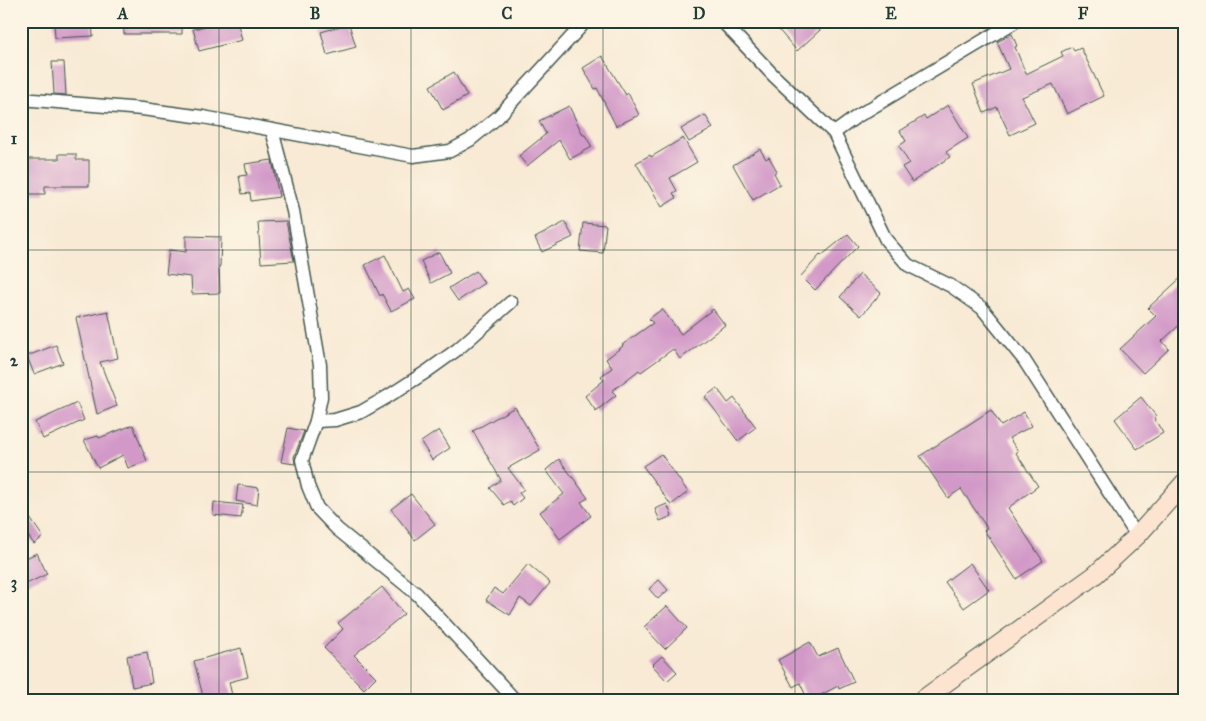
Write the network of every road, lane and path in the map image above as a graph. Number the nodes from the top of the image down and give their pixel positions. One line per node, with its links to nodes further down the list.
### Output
1 (586, 21): 5 (street)
2 (722, 21): 6 (street)
3 (1016, 21): 6 (street)
4 (21, 98): 5 (street)
5 (272, 130): 8 (street)
6 (834, 133): 10 (street)
7 (511, 302): 8 (street)
8 (316, 421): 11 (street)
9 (1185, 482): 10 (street)
10 (1137, 536): 12 (street)
11 (515, 700)
12 (922, 700)

